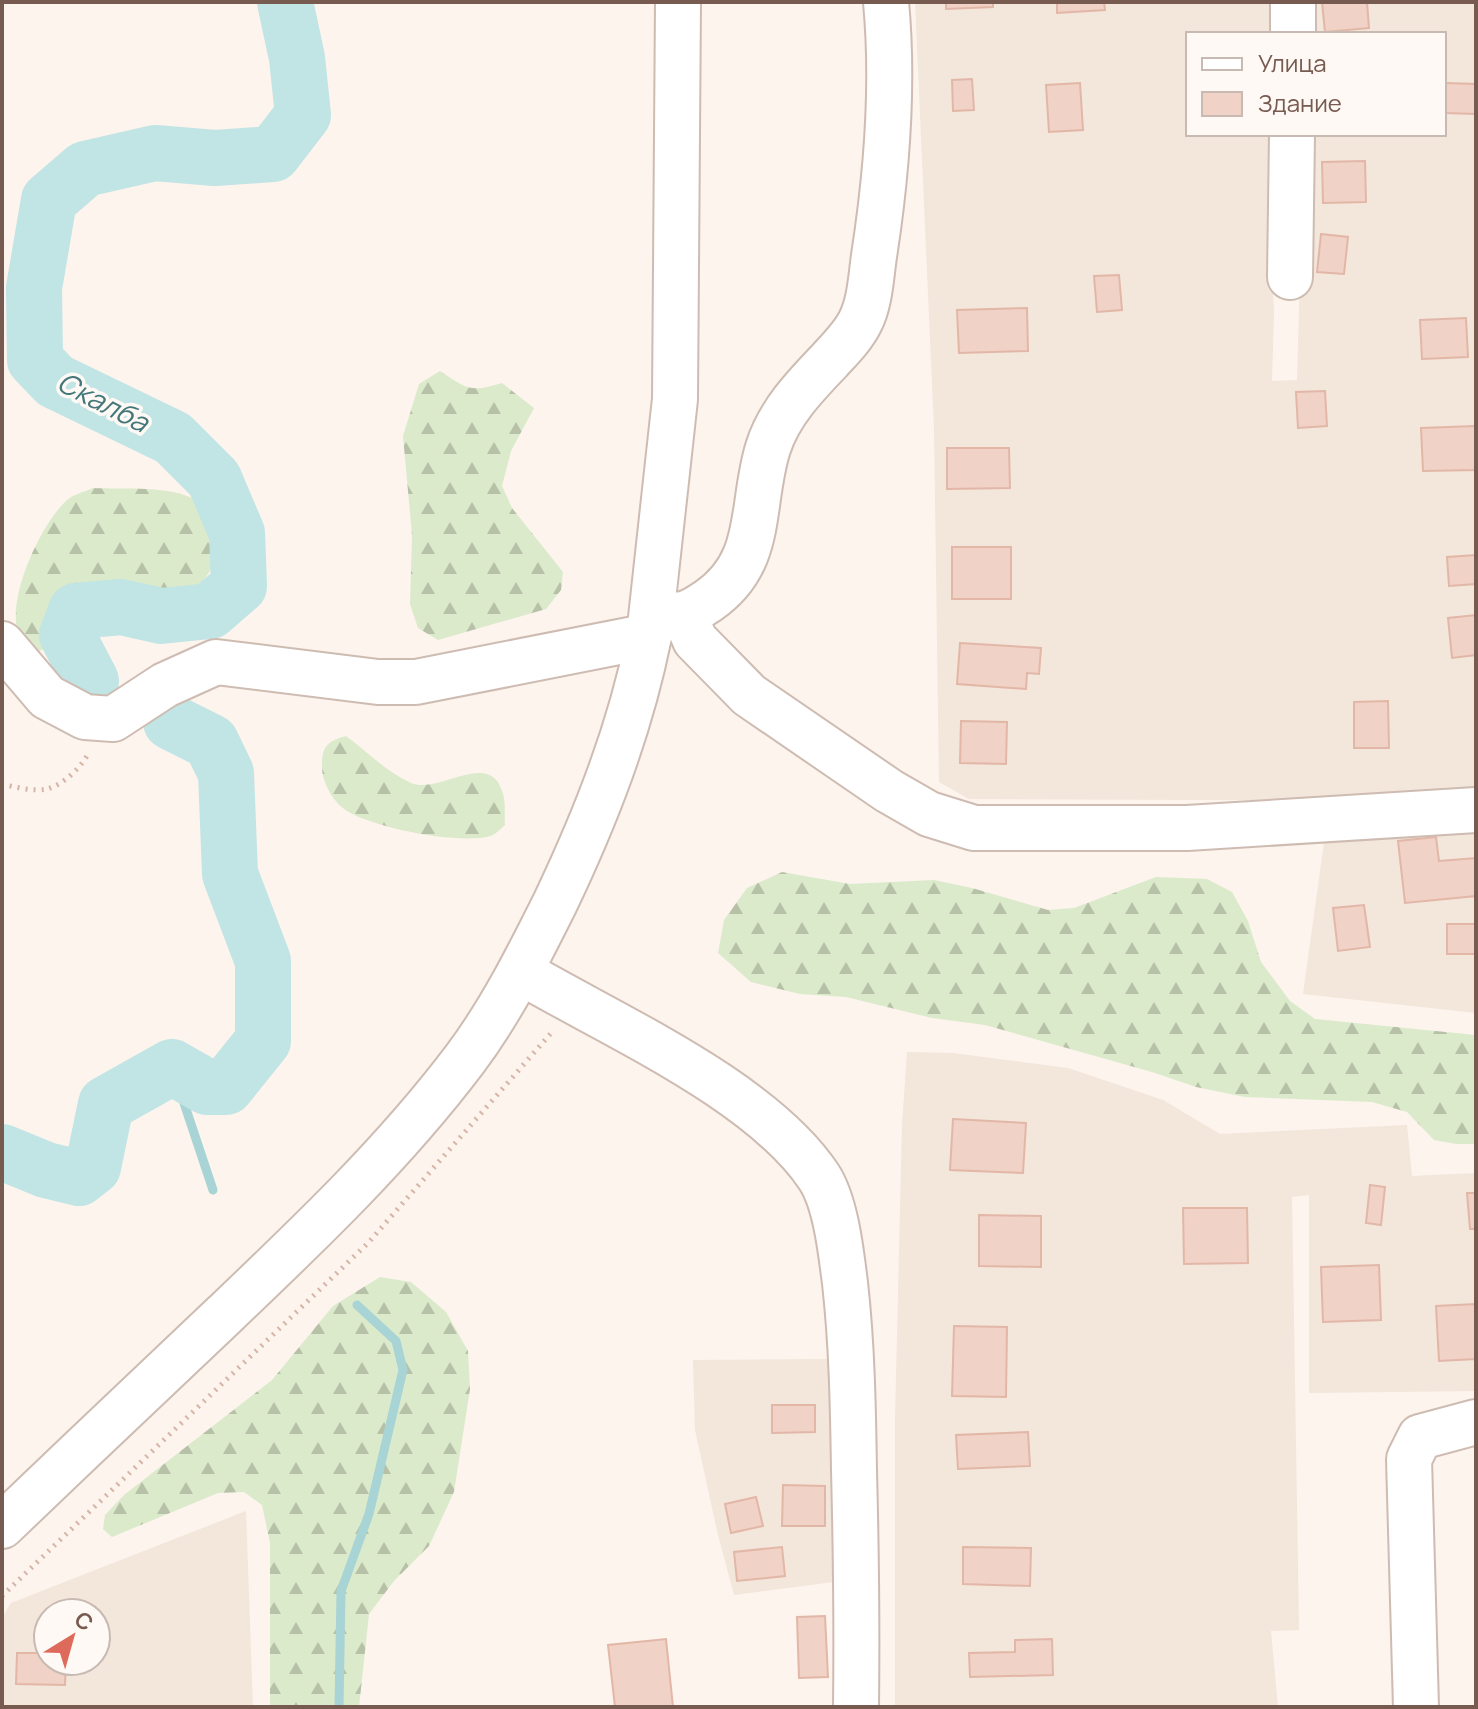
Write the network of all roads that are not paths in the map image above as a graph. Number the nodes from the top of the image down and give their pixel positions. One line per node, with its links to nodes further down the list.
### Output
1 (678, 2): 7 (street)
2 (886, 2): 7 (street)
3 (1293, 2): 4 (street)
4 (1293, 32)
5 (1292, 136): 6 (street)
6 (1290, 277)
7 (662, 622): 8 (street); 9 (street); 10 (street)
8 (2, 644)
9 (1476, 810)
10 (521, 972): 12 (street); 13 (street)
11 (1476, 1422): 14 (street)
12 (2, 1526)
13 (856, 1707)
14 (1416, 1707)

